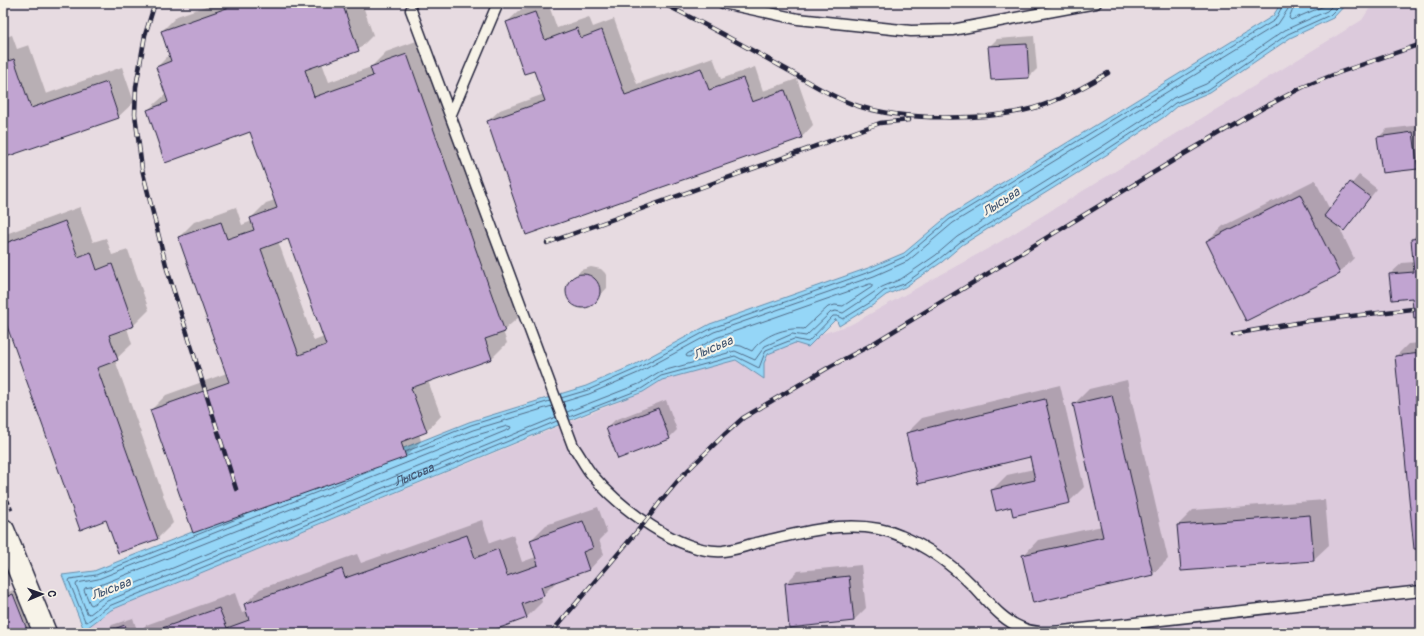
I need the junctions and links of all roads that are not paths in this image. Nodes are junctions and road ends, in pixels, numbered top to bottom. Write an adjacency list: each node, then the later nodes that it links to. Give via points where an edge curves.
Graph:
1 (498, 3): 5 (lane)
2 (724, 3): 3 (lane, via 827,23 888,30 933,31 971,27)
3 (1096, 3)
4 (411, 10): 5 (lane)
5 (451, 114): 7 (lane, via 573,446 593,476 615,497 645,522 667,535 696,549 723,551 822,529 873,529 899,535 944,559 999,615 1023,629 1036,632)
6 (3, 530): 8 (main road)
7 (1421, 591)
8 (45, 633)

